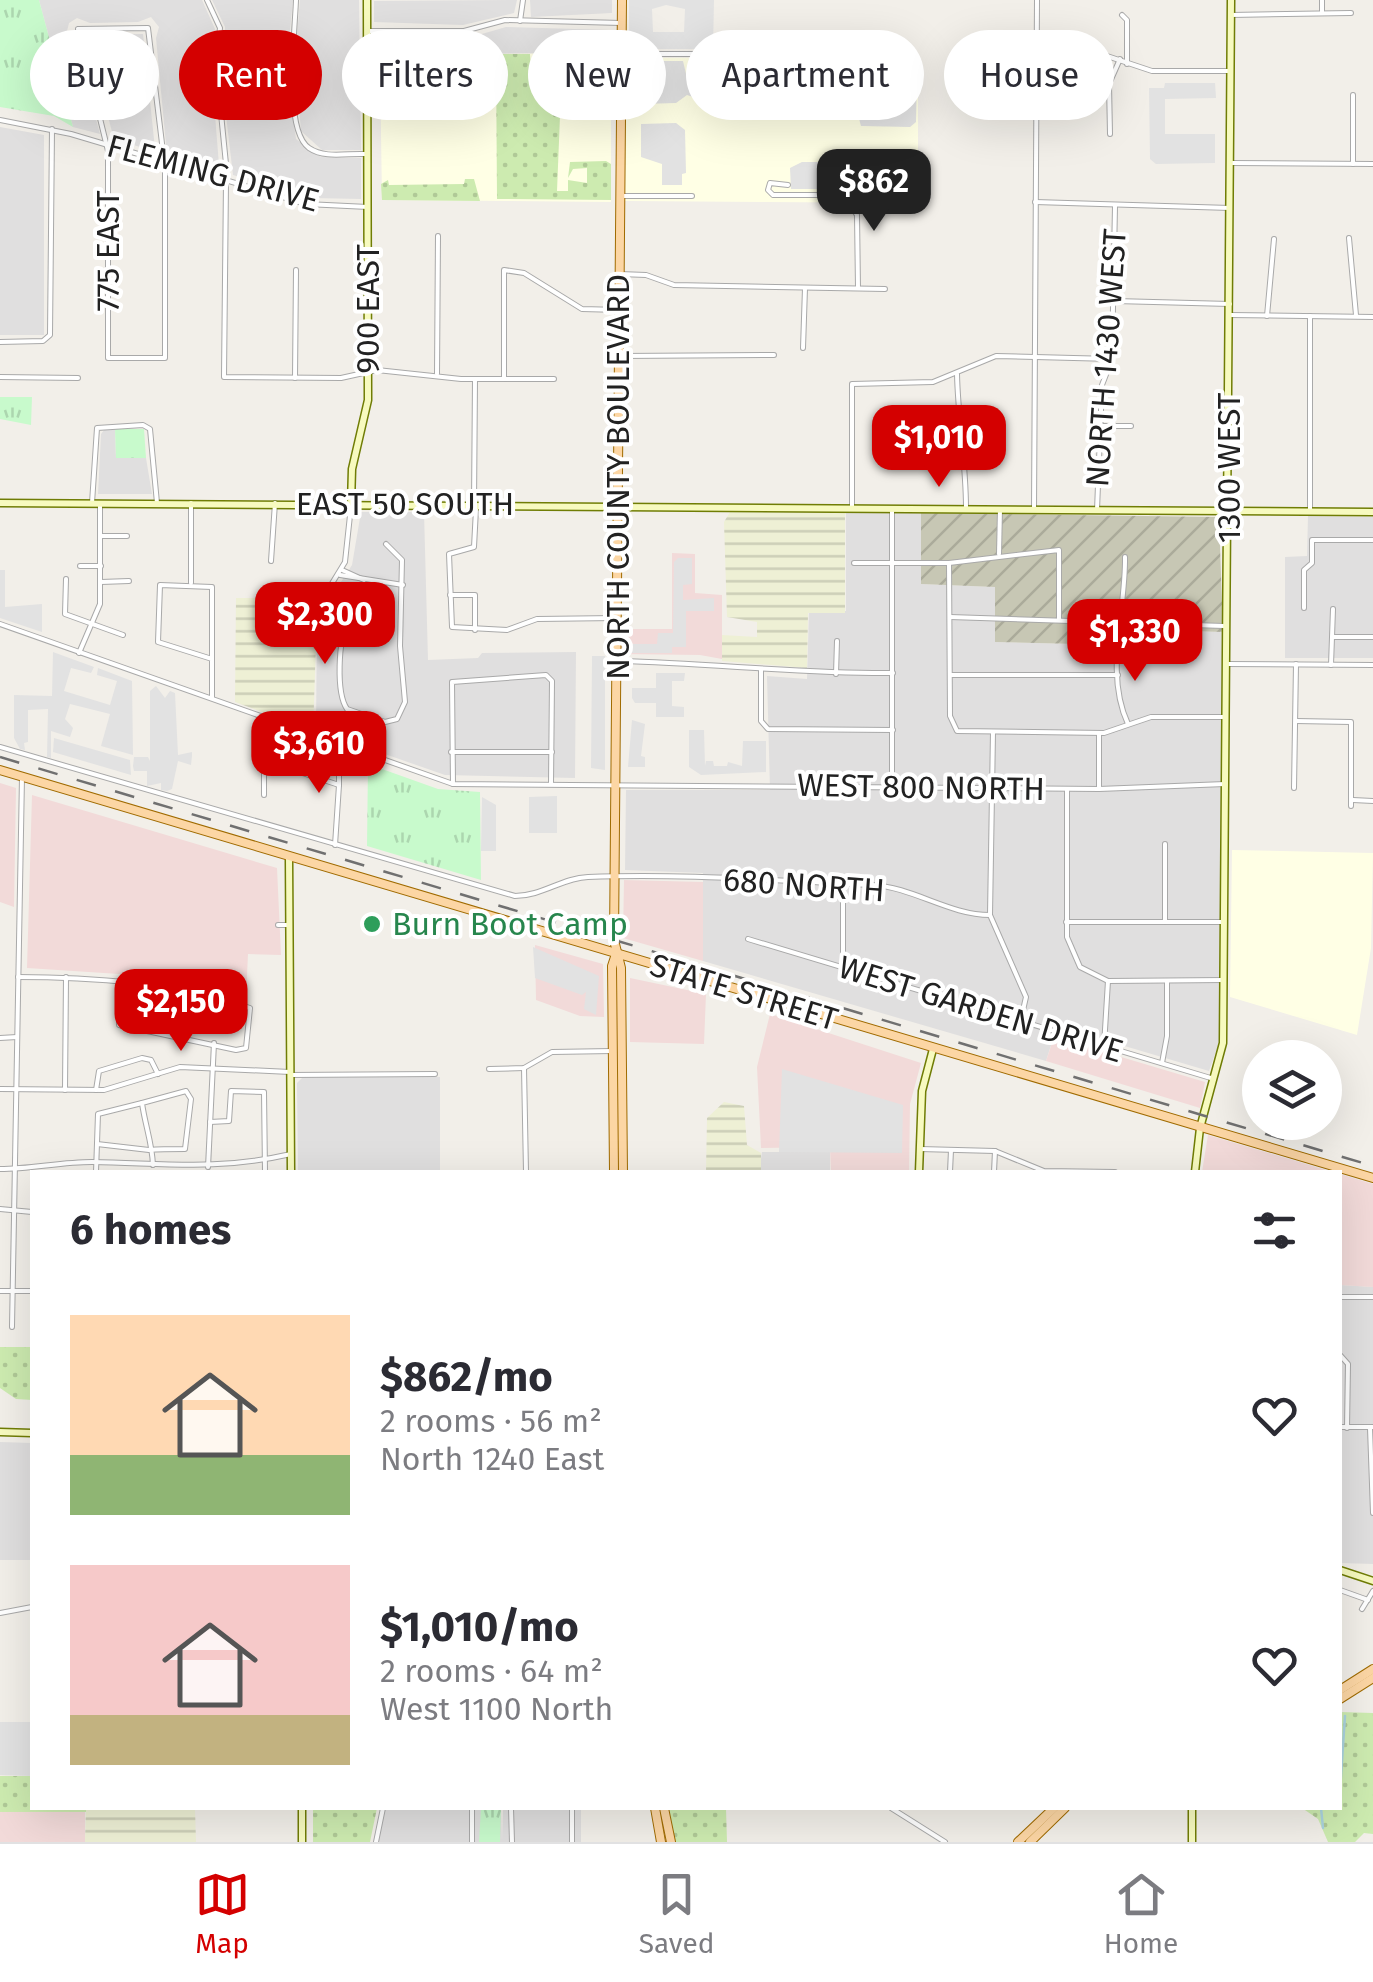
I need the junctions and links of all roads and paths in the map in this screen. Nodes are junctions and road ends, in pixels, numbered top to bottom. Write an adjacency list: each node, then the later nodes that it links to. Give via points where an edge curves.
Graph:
1 (207, 0): 15 (street)
2 (296, 0): 33 (street, via 291,59 298,132 316,152)
3 (367, 0): 16 (street, 900 EAST)
4 (523, 0): 13 (street)
5 (622, 0): 14 (main road, NORTH COUNTY BOULEVARD)
6 (1036, 0): 19 (street)
7 (1231, 0): 12 (street, 1300 WEST)
8 (1322, 0): 9 (street)
9 (1322, 12): 10 (street); 12 (street)
10 (1351, 13)
11 (1122, 14): 22 (street)
12 (1231, 15): 23 (street, 1300 WEST)
13 (520, 22): 14 (street); 17 (street)
14 (622, 24): 18 (main road, NORTH COUNTY BOULEVARD)
15 (220, 30)
16 (368, 30)
17 (470, 30)
18 (622, 30)
19 (1036, 30)
20 (1114, 58): 21 (street)
21 (1120, 60): 22 (street); 31 (street, via 1109,84)
22 (1128, 64): 23 (street, via 1152,71)
23 (1231, 71): 35 (street, 1300 WEST)
24 (1353, 95): 37 (street)
25 (0, 120): 30 (street, FLEMING DRIVE)
26 (222, 120): 36 (street)
27 (369, 120): 33 (street, 900 EAST)
28 (621, 120): 41 (main road, NORTH COUNTY BOULEVARD)
29 (1035, 120): 43 (street)
30 (52, 129): 32 (street, FLEMING DRIVE); 63 (street, via 48,340)
31 (1110, 134)
32 (107, 144): 34 (street, FLEMING DRIVE); 34 (street, 775 EAST, via 78,29 148,28); 34 (street, 775 EAST, via 108,358 165,358)
33 (369, 155): 45 (street, 900 EAST)
34 (163, 162): 39 (street, FLEMING DRIVE)
35 (1231, 163): 37 (street); 46 (street, 1300 WEST)
36 (226, 164)
37 (1353, 164): 38 (street)
38 (1373, 164)
39 (226, 181): 45 (street, FLEMING DRIVE, via 312,206); 74 (street, via 224,378)
40 (788, 185): 53 (street, via 770,182 768,190 844,195 857,215)
41 (620, 196): 42 (street); 51 (main road, NORTH COUNTY BOULEVARD)
42 (692, 196)
43 (1034, 202): 44 (street); 66 (street)
44 (1116, 206): 46 (street); 55 (street, NORTH 1430 WEST)
45 (369, 207): 69 (street, 900 EAST)
46 (1230, 208): 56 (street, 1300 WEST)
47 (438, 236): 70 (street)
48 (1350, 238): 58 (street)
49 (1274, 239): 60 (street)
50 (296, 270): 74 (street)
51 (620, 274): 52 (street, via 674,285); 57 (main road, NORTH COUNTY BOULEVARD)
52 (805, 288): 53 (street); 64 (street)
53 (858, 288): 54 (street)
54 (886, 289)
55 (1115, 301): 56 (street); 68 (street, NORTH 1430 WEST)
56 (1230, 304): 59 (street, 1300 WEST)
57 (620, 310): 67 (main road, NORTH COUNTY BOULEVARD); 76 (street, via 582,309 524,273 504,270)
58 (1356, 315): 61 (street); 62 (street)
59 (1230, 316): 60 (street); 94 (street, 1300 WEST)
60 (1267, 316): 61 (street)
61 (1310, 316): 95 (street)
62 (1373, 317)
63 (0, 342)
64 (803, 348)
65 (774, 355): 67 (street)
66 (1035, 355): 68 (street); 71 (street, via 996,356); 92 (street)
67 (620, 356): 87 (main road, NORTH COUNTY BOULEVARD)
68 (1112, 359): 78 (street, NORTH 1430 WEST, via 1102,385)
69 (368, 372): 70 (street); 74 (street); 85 (street, 900 EAST)
70 (437, 374): 75 (street)
71 (956, 374): 88 (street, via 933,382 852,384); 90 (street)
72 (0, 377): 73 (street)
73 (78, 378)
74 (296, 378)
75 (475, 379): 76 (street); 86 (street)
76 (504, 379): 77 (street)
77 (554, 379)
78 (1102, 426): 79 (street); 93 (street, NORTH 1430 WEST)
79 (1131, 426)
80 (0, 503): 81 (street, EAST 50 SOUTH)
81 (96, 503): 82 (street, EAST 50 SOUTH); 82 (street, via 97,428 142,424 150,429); 97 (street)
82 (157, 503): 83 (street, EAST 50 SOUTH)
83 (191, 503): 84 (street, EAST 50 SOUTH); 114 (street)
84 (275, 504): 85 (street, EAST 50 SOUTH); 103 (street)
85 (351, 504): 86 (street, EAST 50 SOUTH); 109 (street, 900 EAST, via 351,539)
86 (475, 504): 87 (street, EAST 50 SOUTH); 116 (street, via 474,547 450,552)
87 (617, 505): 88 (street, EAST 50 SOUTH); 121 (main road, NORTH COUNTY BOULEVARD)
88 (852, 508): 89 (street, EAST 50 SOUTH)
89 (892, 508): 90 (street, EAST 50 SOUTH); 105 (street)
90 (966, 508): 91 (street, EAST 50 SOUTH)
91 (1000, 509): 92 (street, EAST 50 SOUTH); 101 (street)
92 (1034, 509): 93 (street, EAST 50 SOUTH)
93 (1097, 510): 94 (street, EAST 50 SOUTH)
94 (1229, 510): 95 (street, EAST 50 SOUTH); 126 (street, 1300 WEST)
95 (1310, 511): 96 (street, EAST 50 SOUTH)
96 (1373, 512)
97 (100, 536): 98 (street); 108 (street)
98 (127, 536)
99 (1373, 540): 118 (street, via 1312,540)
100 (386, 544): 115 (street, via 401,556)
101 (1000, 554): 106 (street); 122 (street, via 1059,550)
102 (1125, 556): 123 (street)
103 (271, 561)
104 (854, 563): 105 (street)
105 (893, 563): 106 (street); 140 (street)
106 (950, 564): 120 (street)
107 (80, 566): 108 (street)
108 (101, 566): 111 (street)
109 (341, 573): 113 (street); 117 (street, 900 EAST)
110 (66, 579): 125 (street, via 66,614)
111 (101, 582): 112 (street); 125 (street)
112 (129, 582)
113 (371, 582): 115 (street); 147 (street, via 371,596 344,632 342,698 347,709)
114 (190, 583): 133 (street, via 212,587); 133 (street, via 160,584 157,640)
115 (403, 585): 147 (street, via 405,706 397,718)
116 (450, 594): 127 (street, via 452,627); 127 (street, via 475,596)
117 (318, 608)
118 (1304, 608)
119 (1333, 609): 129 (street)
120 (950, 617): 122 (street); 142 (street)
121 (617, 618): 127 (street, via 538,618 506,630); 134 (main road, NORTH COUNTY BOULEVARD)
122 (1058, 620): 123 (street)
123 (1120, 620): 126 (street); 143 (street)
124 (0, 624): 132 (street, WEST 800 NORTH)
125 (92, 625): 128 (street); 132 (street)
126 (1228, 626): 135 (street, 1300 WEST)
127 (475, 630)
128 (123, 635)
129 (1332, 637): 130 (street); 137 (street)
130 (1373, 637)
131 (837, 641): 141 (street)
132 (80, 652): 144 (street, WEST 800 NORTH)
133 (212, 659): 144 (street)
134 (616, 661): 139 (street); 165 (main road, NORTH COUNTY BOULEVARD)
135 (1227, 664): 136 (street); 145 (street, 1300 WEST)
136 (1296, 664): 137 (street); 148 (street)
137 (1331, 665): 138 (street)
138 (1373, 665)
139 (762, 669): 141 (street); 150 (street, via 761,721 768,729)
140 (894, 673): 141 (street); 150 (street)
141 (836, 674)
142 (950, 674): 143 (street); 151 (street, via 953,726 964,733)
143 (1118, 675): 149 (street, via 1118,701)
144 (212, 698): 146 (street, WEST 800 NORTH)
145 (1225, 717): 149 (street, via 1151,717); 162 (street, 1300 WEST)
146 (269, 720): 156 (street, WEST 800 NORTH); 157 (street)
147 (378, 720): 156 (street)
148 (1296, 721): 168 (street); 172 (street, via 1351,722 1351,803)
149 (1128, 724): 152 (street)
150 (893, 730): 166 (street)
151 (993, 732): 152 (street); 167 (street)
152 (1099, 733): 170 (street)
153 (0, 748): 174 (street, 680 NORTH)
154 (452, 752): 155 (street); 155 (street, via 452,682 506,675 550,676); 161 (street)
155 (552, 752): 164 (street)
156 (366, 755): 161 (street, WEST 800 NORTH)
157 (264, 760): 163 (street); 171 (street)
158 (0, 770): 160 (main road, STATE STREET)
159 (339, 773): 163 (street)
160 (22, 777): 175 (main road, STATE STREET); 187 (street)
161 (453, 784): 164 (street, WEST 800 NORTH)
162 (1225, 784): 170 (street, WEST 800 NORTH); 181 (street, 1300 WEST)
163 (339, 785): 174 (street)
164 (552, 785): 165 (street, WEST 800 NORTH)
165 (616, 786): 166 (street, WEST 800 NORTH); 176 (main road, NORTH COUNTY BOULEVARD)
166 (892, 787): 167 (street, WEST 800 NORTH)
167 (991, 788): 169 (street, WEST 800 NORTH); 178 (street)
168 (1294, 788)
169 (1067, 789): 170 (street, WEST 800 NORTH); 179 (street)
170 (1099, 789)
171 (264, 795)
172 (1373, 800)
173 (1165, 844): 180 (street)
174 (335, 845): 176 (street, 680 NORTH, via 515,896 574,879)
175 (289, 858): 183 (street); 185 (main road, STATE STREET)
176 (616, 876): 177 (street, 680 NORTH); 185 (main road, NORTH COUNTY BOULEVARD)
177 (843, 885): 178 (street, 680 NORTH, via 878,886 970,915); 186 (street)
178 (990, 915): 193 (street, via 1026,997)
179 (1066, 922): 180 (street); 191 (street, via 1076,962)
180 (1165, 922): 181 (street)
181 (1224, 922): 189 (street, 1300 WEST)
182 (278, 925): 183 (street)
183 (289, 925): 204 (street)
184 (748, 939): 186 (street, WEST GARDEN DRIVE)
185 (616, 954): 198 (main road, STATE STREET); 199 (main road, NORTH COUNTY BOULEVARD); 232 (main road, NORTH COUNTY BOULEVARD)
186 (843, 969): 193 (street, WEST GARDEN DRIVE)
187 (18, 976): 188 (street); 195 (street)
188 (66, 978): 190 (street); 210 (street)
189 (1224, 980): 192 (street); 207 (street, 1300 WEST, via 1223,1051)
190 (119, 981): 196 (street, via 118,1025); 196 (street, via 250,1008 246,1048)
191 (1108, 981): 192 (street); 197 (street)
192 (1166, 981): 200 (street)
193 (1021, 1021): 197 (street, WEST GARDEN DRIVE)
194 (0, 1038): 195 (street)
195 (17, 1038): 209 (street)
196 (214, 1043): 201 (street)
197 (1104, 1046): 200 (street, WEST GARDEN DRIVE)
198 (933, 1049): 214 (main road, STATE STREET); 216 (street, via 922,1091)
199 (612, 1052): 202 (street, via 552,1052); 231 (main road, NORTH COUNTY BOULEVARD)
200 (1162, 1063): 207 (street, WEST GARDEN DRIVE)
201 (212, 1068): 204 (street); 205 (street); 213 (street)
202 (524, 1068): 203 (street); 230 (street)
203 (489, 1069)
204 (290, 1073): 206 (street); 220 (street)
205 (158, 1074): 211 (street); 211 (street, via 142,1058 101,1070)
206 (436, 1074)
207 (1214, 1079): 214 (street, 1300 WEST)
208 (0, 1089): 209 (street)
209 (16, 1089): 210 (street); 226 (street)
210 (65, 1090): 211 (street)
211 (96, 1090)
212 (142, 1103): 215 (street, via 100,1112); 217 (street); 217 (street, via 190,1093 189,1144)
213 (210, 1122): 221 (street, via 229,1121 231,1091 264,1092); 224 (street)
214 (1200, 1128): 237 (street, 1300 WEST); 238 (main road, STATE STREET)
215 (97, 1144): 217 (street); 222 (street)
216 (920, 1149): 218 (street); 233 (street)
217 (152, 1150): 223 (street)
218 (951, 1150): 219 (street); 234 (street)
219 (995, 1151): 235 (street); 236 (street)
220 (291, 1154): 221 (street); 229 (street)
221 (264, 1156): 224 (street); 228 (street)
222 (96, 1162): 223 (street); 226 (street); 227 (street)
223 (152, 1167): 224 (street)
224 (208, 1167)
225 (0, 1169): 226 (street)
226 (15, 1169): 240 (street)
227 (96, 1170)
228 (264, 1170)
229 (291, 1170)
230 (526, 1170)
231 (614, 1170)
232 (623, 1170)
233 (919, 1170)
234 (950, 1170)
235 (994, 1170)
236 (1042, 1170)
237 (1195, 1170)
238 (1373, 1178)
239 (0, 1209): 240 (street)
240 (13, 1209): 241 (street); 243 (street)
241 (30, 1212)
242 (0, 1291): 243 (street)
243 (12, 1291): 244 (street); 247 (street)
244 (30, 1291)
245 (1342, 1296): 246 (street)
246 (1373, 1297)
247 (12, 1327)
248 (1343, 1357): 249 (street)
249 (1343, 1428): 250 (street)
250 (1372, 1428): 253 (street)
251 (0, 1432): 252 (street)
252 (30, 1433)
253 (1373, 1513)
254 (1342, 1571): 255 (street)
255 (1373, 1581)
256 (1373, 1590): 258 (street)
257 (1342, 1591): 258 (street)
258 (1368, 1600): 260 (street)
259 (30, 1608): 261 (street)
260 (1362, 1609)
261 (0, 1613)
262 (1373, 1669): 264 (main road)
263 (1373, 1678): 265 (main road)
264 (1342, 1689)
265 (1342, 1698)
266 (302, 1810): 278 (street)
267 (384, 1810): 279 (street)
268 (472, 1810): 280 (street)
269 (511, 1810): 281 (street)
270 (572, 1810): 282 (street)
271 (655, 1810): 283 (main road)
272 (664, 1810): 284 (main road)
273 (894, 1810): 277 (street)
274 (1052, 1810): 285 (main road)
275 (1063, 1810): 286 (main road)
276 (1192, 1810): 287 (street)
277 (942, 1841)
278 (302, 1842)
279 (376, 1842)
280 (472, 1842)
281 (512, 1842)
282 (572, 1842)
283 (661, 1842)
284 (671, 1842)
285 (1018, 1842)
286 (1030, 1842)
287 (1192, 1842)

